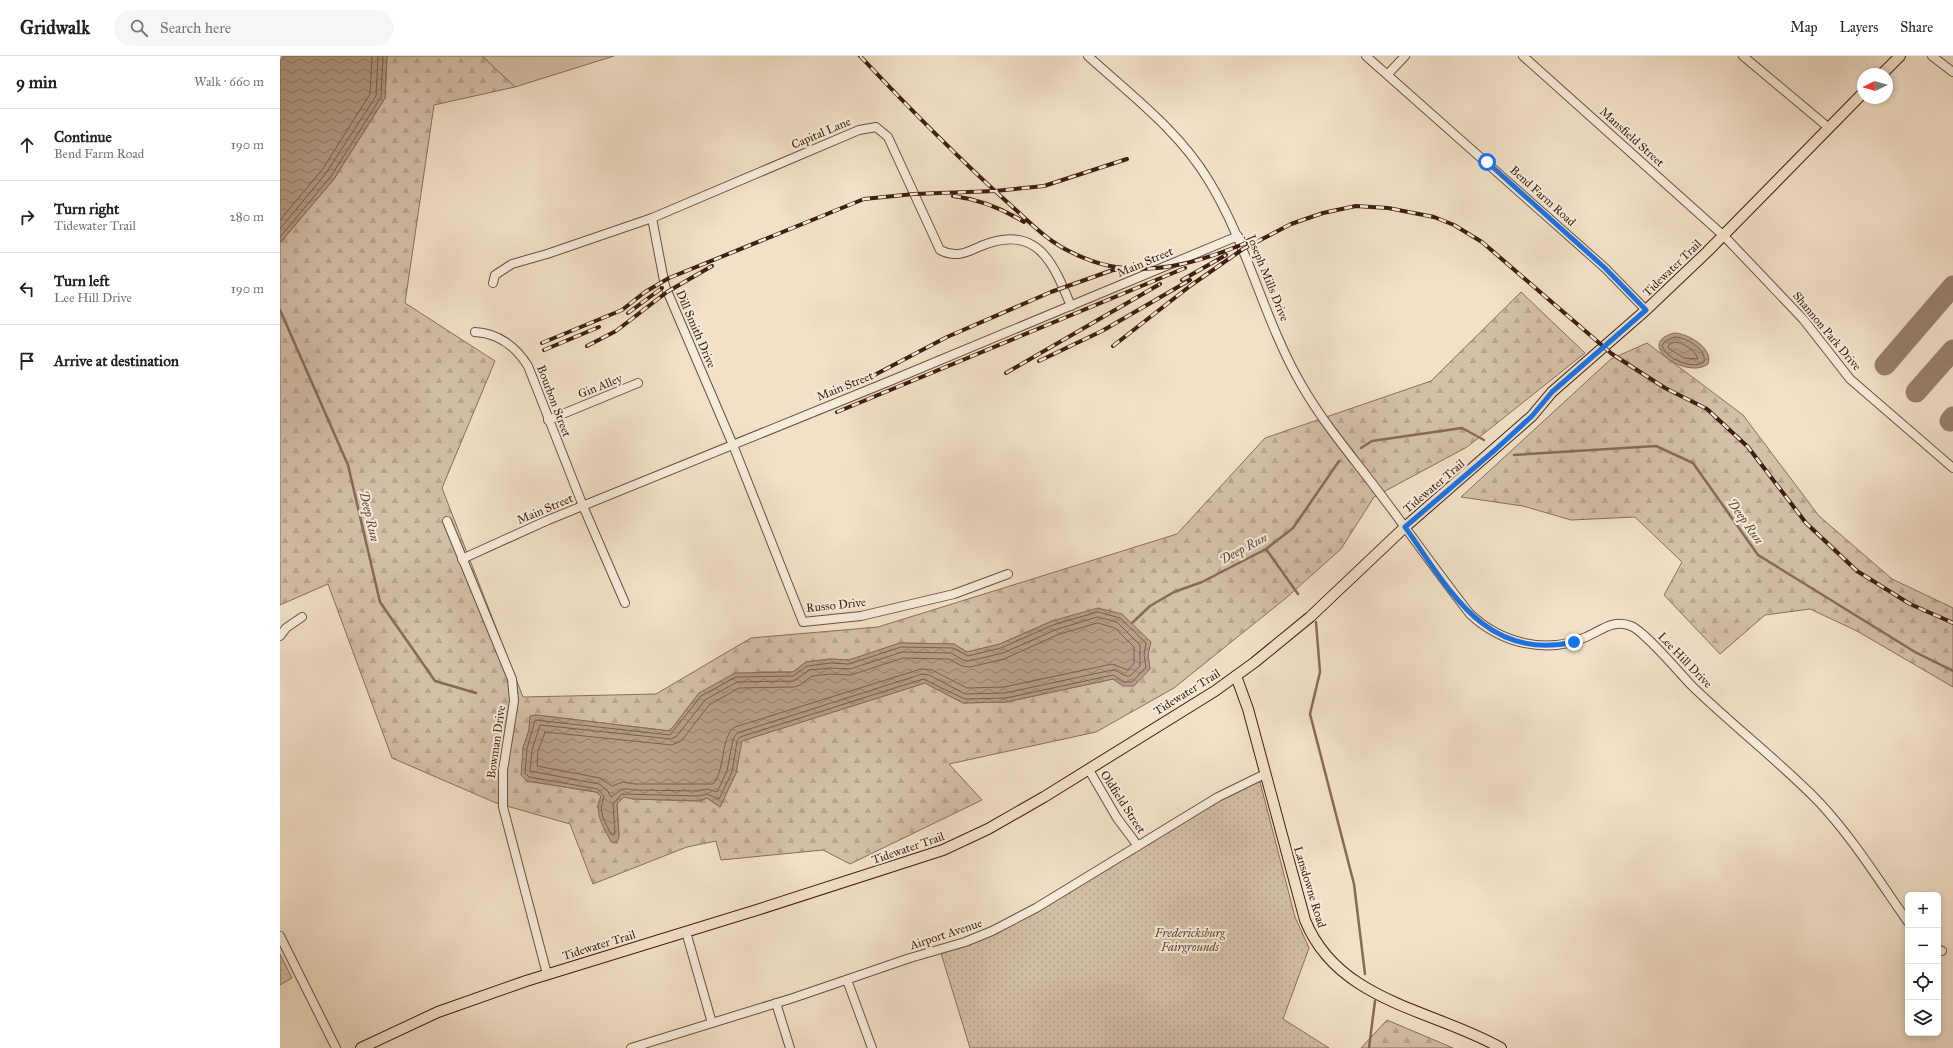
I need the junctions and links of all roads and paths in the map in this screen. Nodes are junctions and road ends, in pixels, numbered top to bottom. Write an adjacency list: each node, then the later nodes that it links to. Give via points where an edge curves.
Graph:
1 (1088, 56): 14 (street, Joseph Mills Drive, via 1181,143 1209,181)
2 (1366, 56): 10 (street, Bend Farm Road)
3 (1405, 56): 10 (street)
4 (1523, 56): 15 (street, Mansfield Street)
5 (1743, 56): 12 (street)
6 (1900, 56): 8 (main road)
7 (1932, 56): 9 (street)
8 (1888, 68)
9 (1953, 72)
10 (1388, 74): 18 (street, Bend Farm Road, via 1605,268)
11 (1857, 99): 12 (main road, Tidewater Trail)
12 (1829, 128): 15 (main road, Tidewater Trail)
13 (652, 218): 16 (street, Capital Lane, via 512,264 495,275); 17 (street, Capital Lane, via 859,130 876,127 888,137 940,250 954,255 963,254 994,241 1010,239 1026,243 1041,251 1050,261 1061,278); 22 (street, Dill Smith Drive, via 663,281)
14 (1238, 236): 17 (street, Main Street); 26 (street, Joseph Mills Drive, via 1301,384)
15 (1724, 236): 18 (main road, Tidewater Trail); 23 (street, Shannon Park Drive, via 1803,319 1850,379)
16 (493, 283)
17 (1071, 306): 22 (street, Main Street)
18 (1646, 310): 26 (main road, Tidewater Trail, via 1552,392 1532,416 1495,450)
19 (475, 332): 21 (street, Bourbon Street, via 498,338 522,357 528,366)
20 (638, 383): 21 (street, Gin Alley)
21 (548, 420): 24 (street, Bourbon Street)
22 (733, 445): 24 (street, Main Street); 28 (street, Russo Drive, via 803,622 861,616 954,594)
23 (1953, 468)
24 (583, 506): 27 (street, Main Street); 29 (street, Bourbon Street)
25 (447, 521): 27 (street, Bowman Drive)
26 (1405, 527): 32 (main road, Tidewater Trail, via 1310,617); 36 (street, Lee Hill Drive, via 1470,614 1479,623 1502,637 1528,644 1548,645 1574,642 1607,625 1630,625 1641,632 1692,686 1818,802 1845,833)
27 (462, 559): 39 (street, Bowman Drive, via 512,679 514,701 503,770 503,808)
28 (1008, 574)
29 (625, 603)
30 (302, 617): 31 (street, via 286,628)
31 (280, 636)
32 (1236, 676): 33 (main road, Tidewater Trail); 34 (main road, Lansdowne Road, via 1248,709)
33 (1089, 770): 35 (street, Oldfield Street, via 1117,818); 37 (main road, Tidewater Trail, via 988,829 943,850)
34 (1265, 774): 35 (street, Airport Avenue, via 1236,787); 48 (main road, Lansdowne Road, via 1305,920 1311,935 1326,957 1365,988)
35 (1138, 846): 40 (street, Airport Avenue, via 992,932)
36 (1905, 918)
37 (686, 932): 39 (main road, Tidewater Trail); 42 (street)
38 (280, 936): 43 (street)
39 (547, 974): 44 (main road, Tidewater Trail, via 438,1012)
40 (847, 980): 41 (street, Airport Avenue); 47 (street)
41 (776, 1003): 42 (street, Airport Avenue); 46 (street)
42 (712, 1023): 45 (street, Airport Avenue)
43 (336, 1048)
44 (361, 1048)
45 (630, 1048)
46 (790, 1048)
47 (872, 1048)
48 (1501, 1048)

